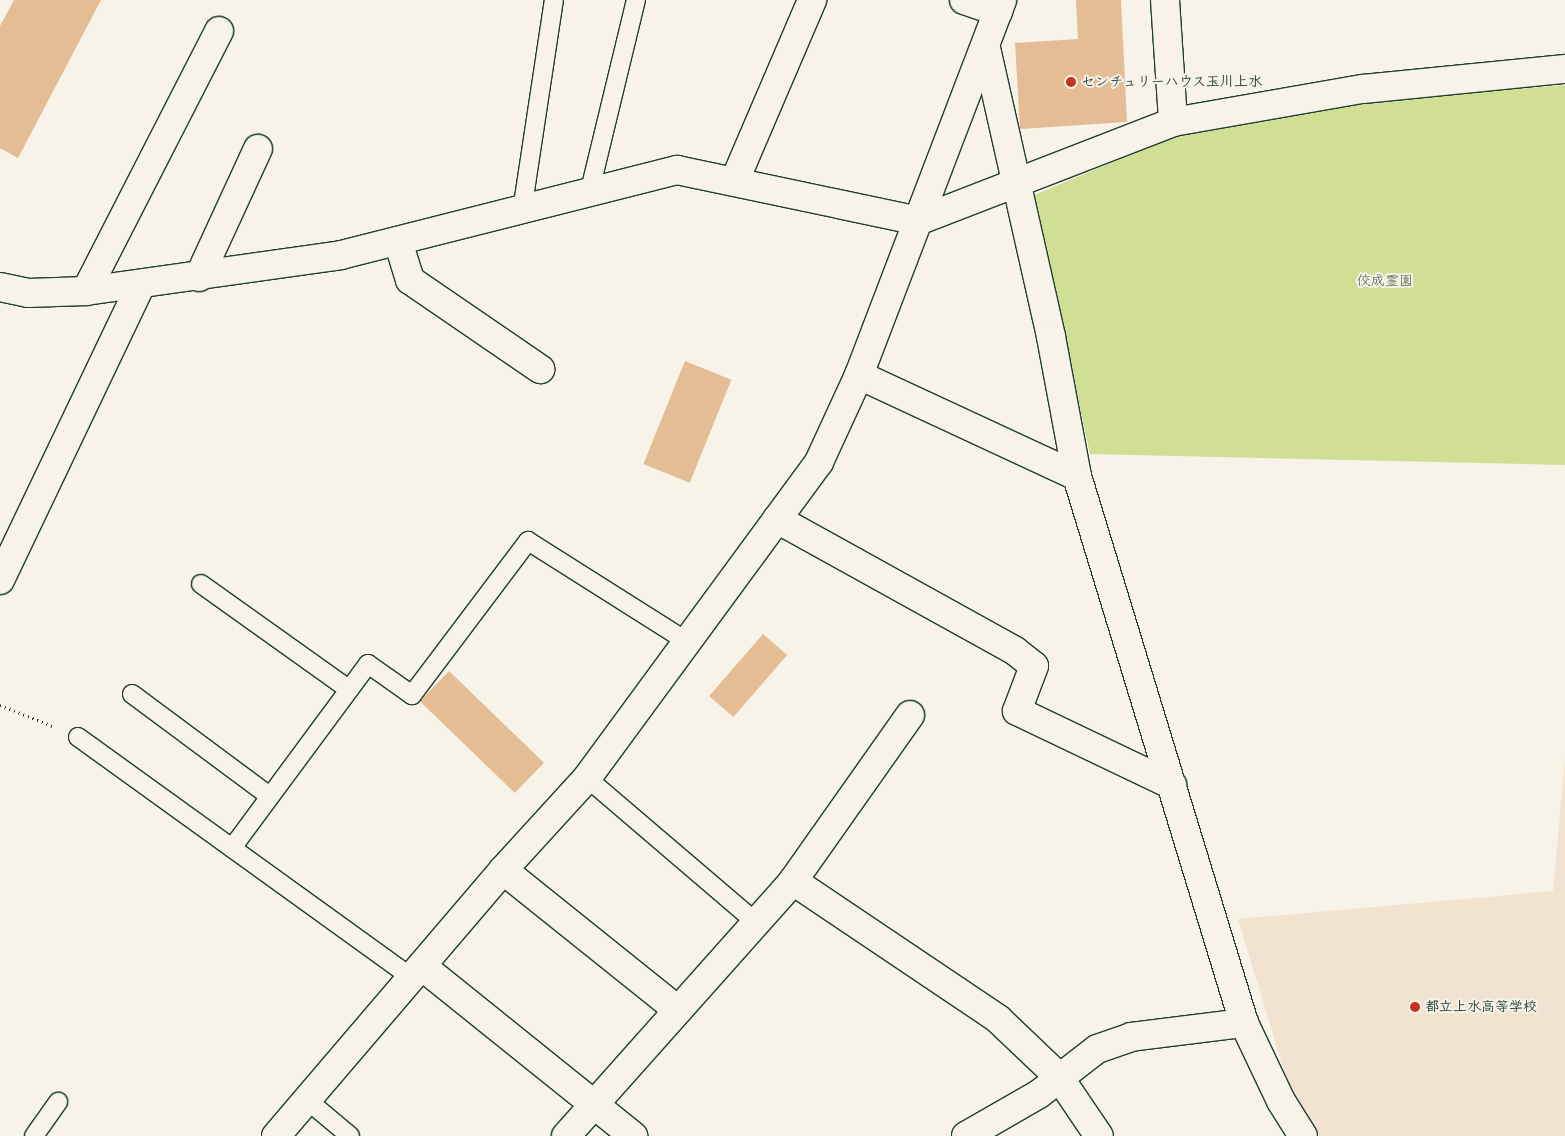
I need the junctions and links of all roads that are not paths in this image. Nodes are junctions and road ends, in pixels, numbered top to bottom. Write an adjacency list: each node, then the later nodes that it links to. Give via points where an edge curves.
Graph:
1 (554, 0): 15 (lane)
2 (636, 0): 14 (lane)
3 (812, 0): 12 (street)
4 (964, 0): 6 (street)
5 (1164, 0): 10 (street)
6 (1000, 6): 8 (street)
7 (219, 31): 21 (street)
8 (986, 48): 13 (street); 16 (street)
9 (1565, 69): 10 (street, via 1364,89)
10 (1173, 122): 13 (street)
11 (258, 148): 18 (street)
12 (735, 180): 14 (street, via 677,170); 16 (street)
13 (1016, 184): 16 (street); 24 (street, via 1052,337)
14 (589, 194): 15 (street)
15 (522, 211): 17 (street)
16 (918, 221): 23 (street)
17 (398, 241): 18 (street, via 341,256); 22 (street, via 410,280)
18 (199, 276): 19 (street)
19 (141, 285): 21 (street); 26 (street)
20 (0, 287): 21 (street, via 28,293)
21 (86, 291)
22 (540, 369)
23 (859, 375): 24 (street); 25 (street, via 819,462)
24 (1077, 476): 34 (street)
25 (777, 520): 28 (street); 34 (street, via 1015,651 1034,666 1018,710)
26 (0, 580)
27 (201, 584): 29 (lane)
28 (688, 642): 29 (lane, via 528,540 412,695 368,664); 33 (street)
29 (347, 688): 35 (lane)
30 (132, 694): 35 (lane)
31 (910, 715): 38 (street)
32 (78, 737): 36 (lane)
33 (587, 778): 37 (street); 39 (lane)
34 (1172, 785): 42 (street)
35 (268, 795): 36 (lane)
36 (232, 848): 40 (lane)
37 (503, 870): 40 (street); 41 (street)
38 (792, 881): 39 (street); 43 (street, via 998,1019)
39 (757, 923): 41 (street)
40 (418, 973): 44 (street); 46 (street)
41 (678, 1010): 46 (street)
42 (1244, 1022): 43 (street, via 1131,1037 1097,1048); 54 (street, via 1281,1100)
43 (1059, 1077): 52 (street, via 1039,1094); 53 (street)
44 (307, 1100): 48 (street); 49 (lane)
45 (58, 1102): 47 (lane)
46 (594, 1103): 50 (street); 51 (street)
47 (34, 1136)
48 (276, 1136)
49 (350, 1136)
50 (566, 1136)
51 (633, 1136)
52 (966, 1136)
53 (1099, 1136)
54 (1303, 1136)

